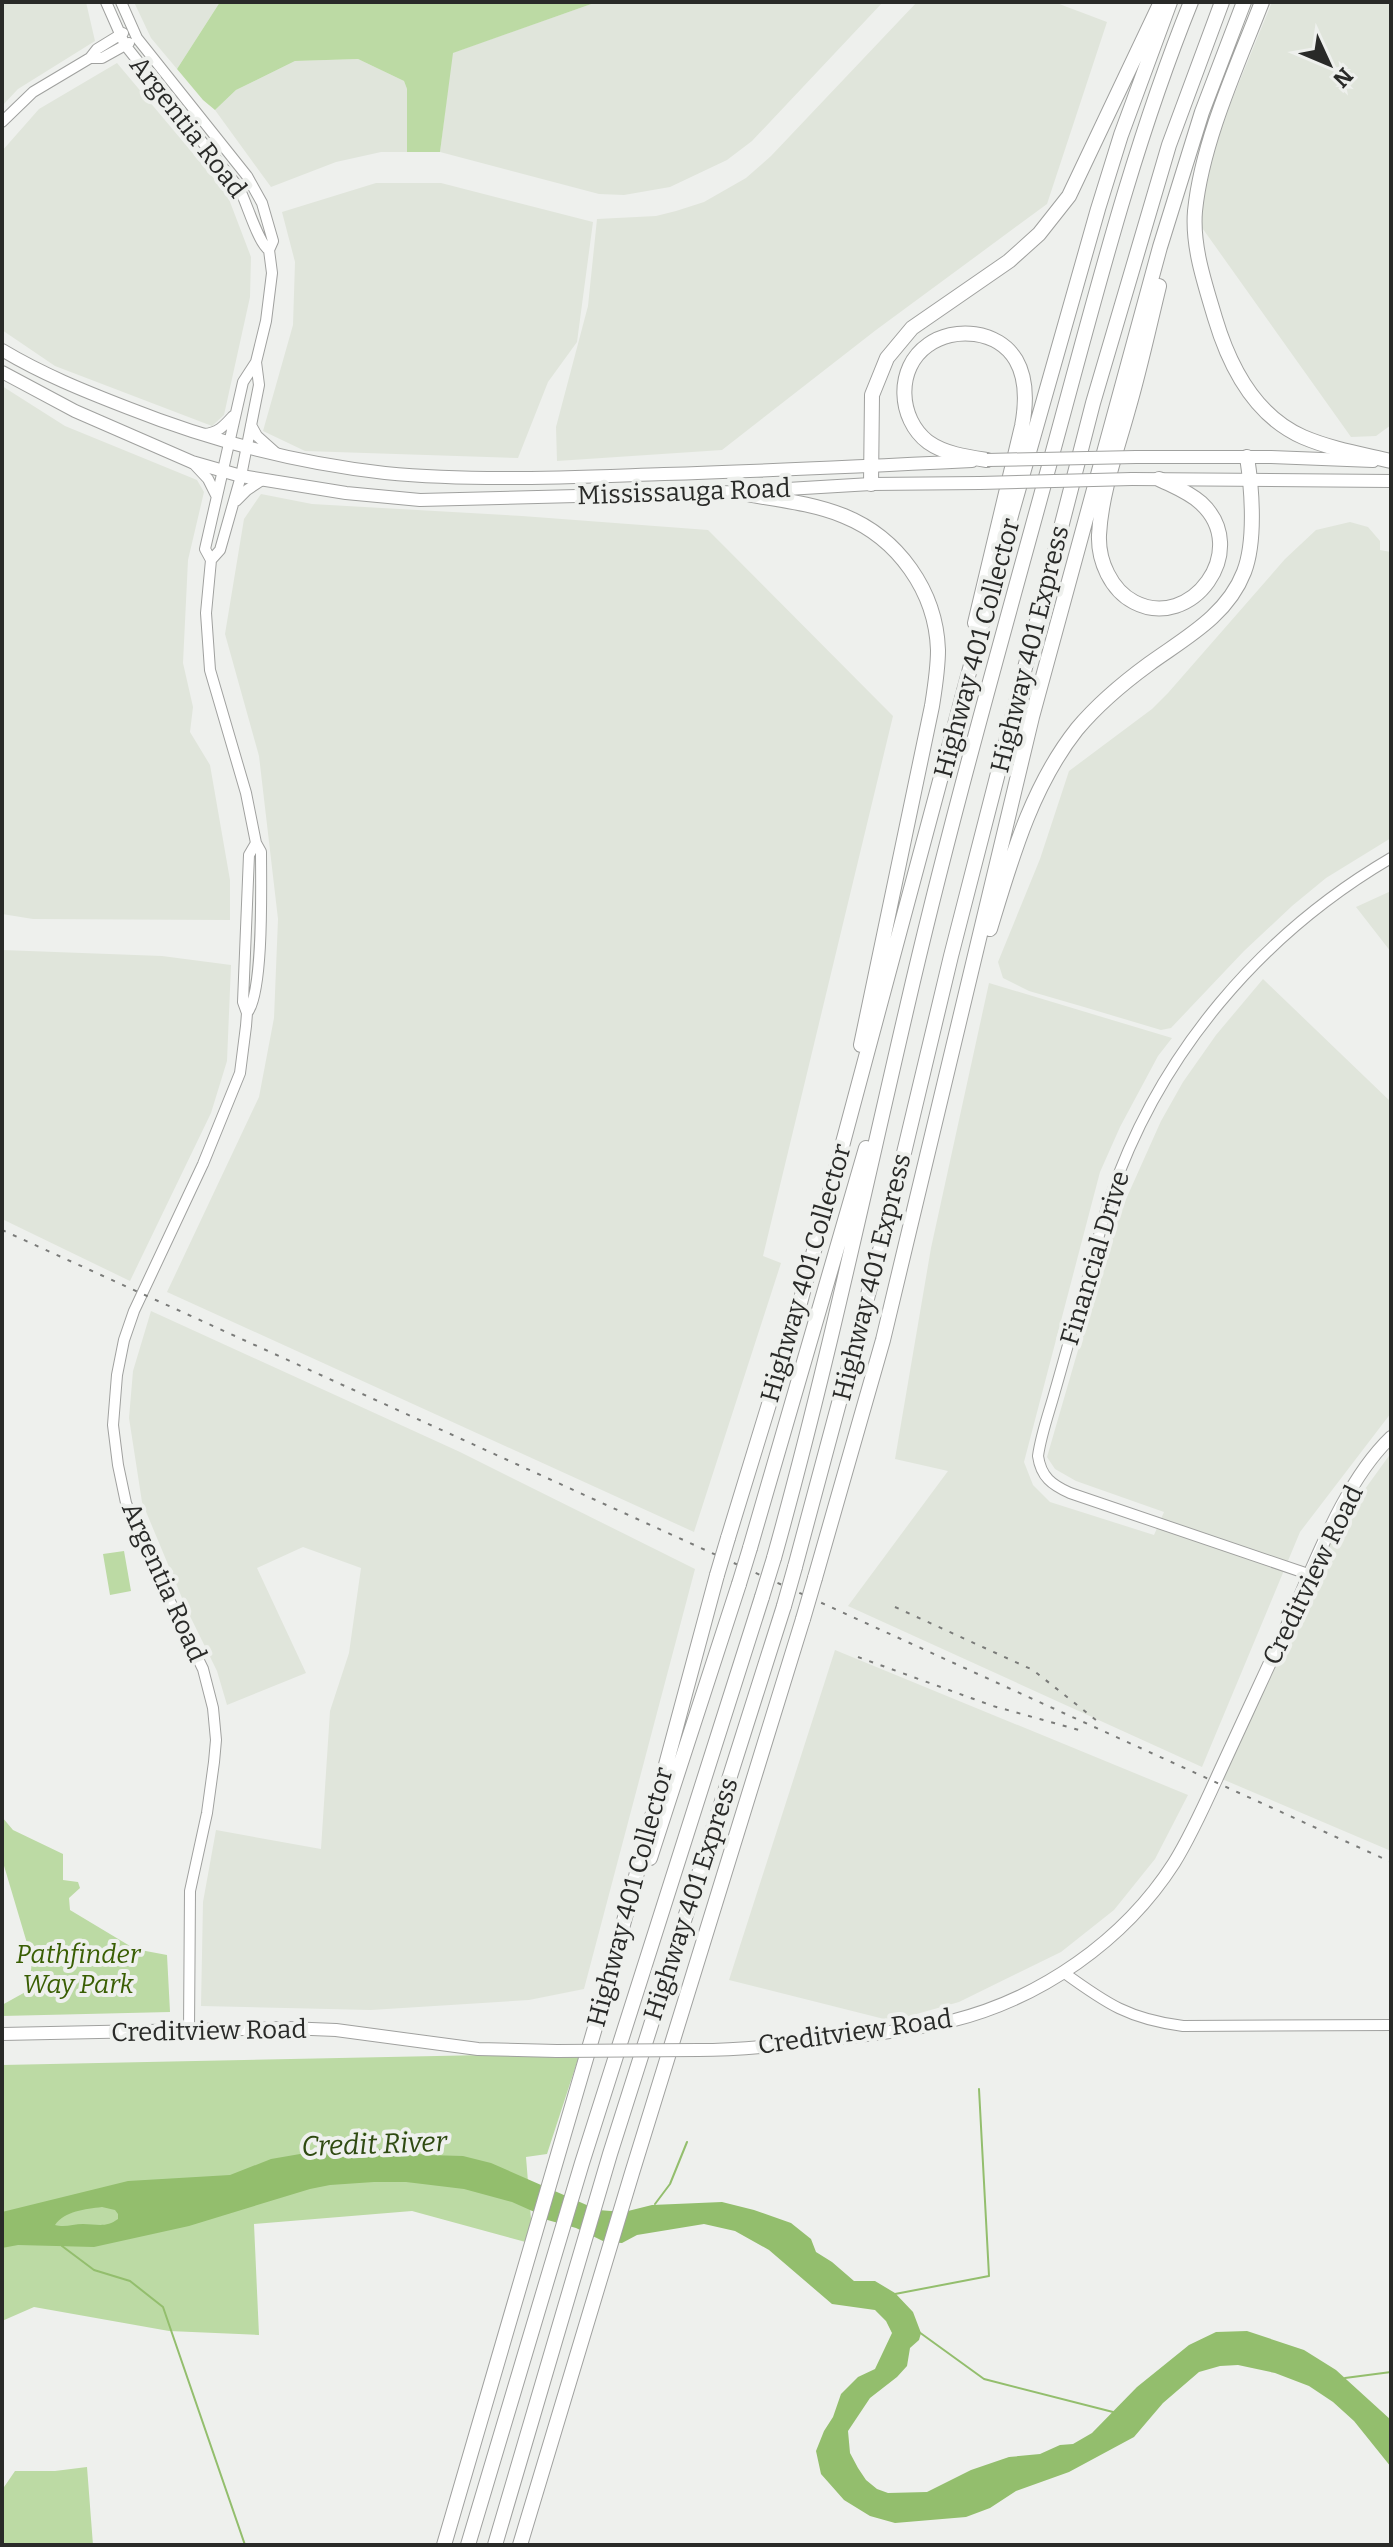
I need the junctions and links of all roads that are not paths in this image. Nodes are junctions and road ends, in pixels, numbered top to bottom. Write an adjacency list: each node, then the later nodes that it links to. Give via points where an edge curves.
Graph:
1 (106, 2): 11 (street, Argentia Road)
2 (121, 2): 9 (street, Argentia Road)
3 (1161, 2): 28 (highway, via 1069,196 1009,261 912,328 887,358 872,395)
4 (1170, 2): 40 (highway, Highway 401 Collector, via 1098,209)
5 (1191, 2): 42 (highway, Highway 401 Express, via 1127,181 963,777)
6 (1222, 2): 54 (highway, Highway 401 Express, bridge, via 1156,185 1093,403 887,1224 784,1606 606,2170)
7 (1244, 2): 13 (highway)
8 (1262, 2): 27 (highway, via 1201,176 1195,212 1201,272 1237,375 1275,419 1335,448)
9 (131, 28): 10 (street, Argentia Road); 11 (street)
10 (137, 38): 11 (street); 14 (street, Argentia Road, via 247,176 262,203 273,241)
11 (122, 40): 12 (street, via 97,49 33,92); 14 (street, Argentia Road, via 234,181)
12 (2, 122)
13 (1190, 151): 31 (highway, via 1099,537 1115,588 1136,603 1168,607 1207,586 1221,543 1203,504); 43 (highway, via 1032,717)
14 (269, 250): 16 (street, Argentia Road, via 270,296)
15 (2, 350): 20 (main road, Mississauga Road, via 82,391)
16 (256, 362): 18 (street, Argentia Road, via 243,382); 19 (street, Argentia Road, via 259,385)
17 (2, 372): 26 (main road, Mississauga Road)
18 (235, 415): 20 (street, via 223,428); 21 (street, Argentia Road)
19 (251, 425): 22 (street, Argentia Road); 23 (street)
20 (199, 435): 21 (main road, Mississauga Road)
21 (228, 443): 22 (main road, Mississauga Road); 29 (street, Argentia Road)
22 (247, 447): 23 (main road, Mississauga Road); 30 (street, Argentia Road)
23 (278, 456): 28 (main road, Mississauga Road, via 387,473 489,477)
24 (1247, 457): 25 (main road, Mississauga Road, bridge); 27 (main road, Mississauga Road); 32 (highway)
25 (987, 460): 28 (main road, Mississauga Road); 40 (highway, via 929,443 906,410 904,386 911,364 927,345 952,334 978,334 999,343 1016,359 1025,412 981,590)
26 (192, 462): 29 (main road, Mississauga Road); 37 (street)
27 (1391, 462)
28 (870, 466): 35 (highway)
29 (221, 471): 30 (main road, Mississauga Road); 37 (street, Argentia Road)
30 (241, 476): 33 (main road, Mississauga Road); 38 (street, Argentia Road)
31 (1159, 479): 32 (main road, Mississauga Road); 35 (main road, Mississauga Road, bridge)
32 (1250, 479): 34 (main road, Mississauga Road); 43 (highway, via 1250,544 1245,571 1229,600 1097,707 1048,773 1006,875)
33 (262, 480): 36 (main road, Mississauga Road, via 420,500); 38 (street)
34 (1391, 481)
35 (871, 484): 36 (main road, Mississauga Road)
36 (735, 492): 44 (highway, via 825,510 874,532 902,557 922,588 938,650 932,706 865,1025)
37 (216, 495): 39 (street, Argentia Road, via 205,549)
38 (235, 503): 39 (street, Argentia Road, via 220,550)
39 (211, 560): 50 (street, Argentia Road, via 206,613 210,670 261,852 253,1006 247,1013 233,1092 124,1340 113,1425 126,1503 203,1669 213,1708 214,1762 190,1891)
40 (951, 746): 44 (highway, Highway 401 Collector)
41 (1391, 858): 46 (street, Financial Drive, via 1325,901 1265,952 1222,999 1160,1088 1110,1197 1038,1456 1047,1480 1070,1493)
42 (907, 1006): 48 (highway, bridge, via 750,1548); 53 (highway, Highway 401 Express, bridge, via 774,1558 582,2163)
43 (950, 1064): 55 (highway, bridge, via 883,1340 815,1578)
44 (800, 1303): 48 (highway, Highway 401 Collector, bridge, via 717,1575)
45 (1391, 1437): 46 (main road, Creditview Road, via 1353,1486)
46 (1311, 1575): 47 (main road, Creditview Road, via 1174,1863 1131,1916)
47 (1063, 1972): 49 (street, via 1132,2016 1155,2022); 50 (main road, Creditview Road, bridge, via 1013,1999 951,2021 773,2046 478,2049 336,2030)
48 (599, 2014): 52 (highway, Highway 401 Collector)
49 (1391, 2025)
50 (189, 2030): 51 (main road, Creditview Road)
51 (2, 2034)
52 (444, 2545)
53 (468, 2545)
54 (495, 2545)
55 (520, 2545)

